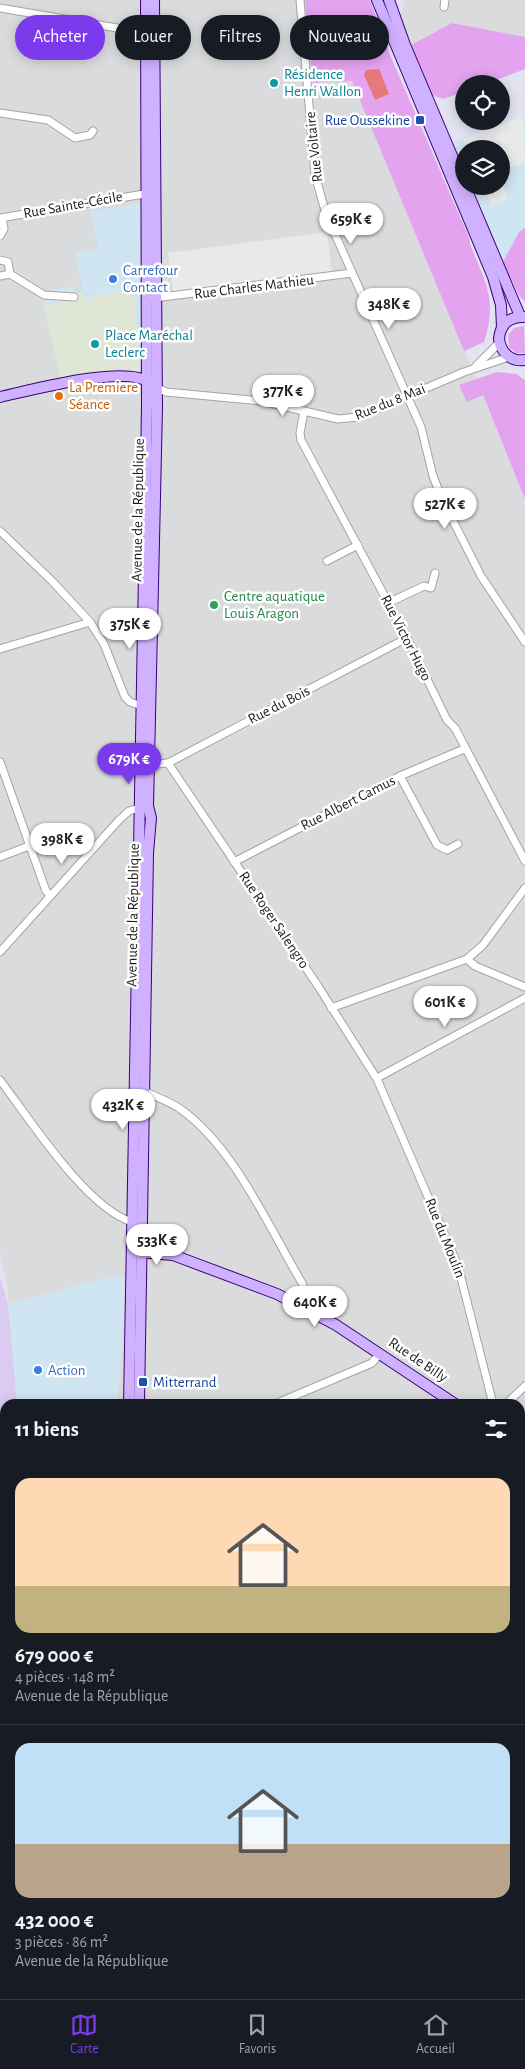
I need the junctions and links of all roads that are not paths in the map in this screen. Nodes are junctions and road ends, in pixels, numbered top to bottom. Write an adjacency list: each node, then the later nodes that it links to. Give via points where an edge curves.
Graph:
1 (146, 0): 7 (main road, Avenue de la République)
2 (154, 0): 13 (main road, Avenue de la République)
3 (300, 0): 18 (street, Rue Voltaire, via 315,175 326,214)
4 (377, 0): 24 (main road, via 493,277 501,305)
5 (389, 0): 12 (main road)
6 (0, 8): 8 (street)
7 (146, 15)
8 (115, 28)
9 (147, 60): 13 (main road, Avenue de la République)
10 (0, 113): 11 (street, via 48,120 75,138 90,135)
11 (93, 131)
12 (455, 164)
13 (151, 193): 15 (street, Rue Sainte-Cécile); 22 (main road, Avenue de la République)
14 (469, 195): 23 (main road)
15 (1, 218): 16 (street, via 4,229)
16 (0, 236)
17 (0, 260): 19 (street, via 8,262)
18 (352, 273): 22 (street, Rue Charles Mathieu); 32 (street, Rue Voltaire)
19 (10, 274): 20 (street); 21 (street, via 44,296)
20 (0, 276)
21 (74, 297)
22 (151, 298): 29 (main road, Avenue de la République); 30 (main road, Avenue de la République)
23 (523, 316): 24 (main road, via 509,320)
24 (502, 328): 25 (main road)
25 (500, 343): 26 (main road); 28 (street, Rue du 8 Mai)
26 (509, 357): 27 (main road); 28 (street, Rue du 8 Mai)
27 (523, 362)
28 (474, 368): 32 (street, Rue du 8 Mai)
29 (147, 380): 30 (main road); 31 (main road, via 140,377 94,377); 43 (main road, Avenue de la République)
30 (155, 387): 33 (street, Rue du 8 Mai, via 166,392 261,401); 43 (main road, Avenue de la République)
31 (0, 397)
32 (407, 397): 33 (street, Rue du 8 Mai, via 347,419); 41 (street, Rue Voltaire, via 421,427 442,499 481,576)
33 (304, 411): 35 (street, Rue Victor Hugo, via 301,440)
34 (0, 531): 39 (street)
35 (358, 545): 36 (street); 38 (street, Rue Victor Hugo)
36 (327, 561)
37 (435, 573): 38 (street, via 431,588 424,586)
38 (388, 603): 40 (street, Rue Victor Hugo)
39 (90, 622): 42 (street); 43 (street, via 104,644 125,697)
40 (407, 638): 44 (street, Rue Victor Hugo); 46 (street, Rue du Bois)
41 (525, 642)
42 (0, 649)
43 (146, 708): 47 (main road, Avenue de la République)
44 (464, 749): 48 (street, Rue Albert Camus); 53 (street, Rue Victor Hugo)
45 (0, 762): 51 (street)
46 (168, 763): 47 (street, Rue du Bois); 54 (street, Rue Roger Salengro)
47 (145, 765): 49 (main road, Avenue de la République)
48 (400, 776): 50 (street, via 437,845 448,850); 54 (street, Rue Albert Camus)
49 (144, 806): 56 (street, via 129,811 119,820); 64 (main road, Avenue de la République, via 150,818); 65 (main road, Avenue de la République)
50 (458, 844)
51 (29, 846): 52 (street); 56 (street)
52 (0, 857)
53 (525, 861)
54 (234, 862): 61 (street, Rue Roger Salengro)
55 (525, 888): 58 (street, via 483,945)
56 (50, 895): 57 (street)
57 (0, 952)
58 (467, 959): 59 (street, via 475,966); 61 (street)
59 (525, 987)
60 (525, 998): 62 (street)
61 (331, 1008): 62 (street, Rue Roger Salengro)
62 (377, 1079): 77 (street, Rue du Moulin, via 458,1266)
63 (0, 1080): 65 (street, via 68,1169 95,1198 121,1219)
64 (144, 1091): 66 (main road, Avenue de la République); 70 (street, via 177,1107 216,1143 244,1182 302,1283)
65 (132, 1222): 66 (main road, Rue de Billy); 67 (main road, Avenue de la République)
66 (142, 1231): 68 (main road, Avenue de la République); 69 (main road, Rue de Billy)
67 (132, 1238): 68 (main road, via 137,1251); 73 (main road, Avenue de la République)
68 (143, 1254): 69 (main road, Rue de Billy); 74 (main road, Avenue de la République)
69 (173, 1255): 70 (main road, Rue de Billy)
70 (306, 1308): 71 (main road, Rue de Billy)
71 (380, 1353): 75 (street, via 372,1363); 76 (main road, Rue de Billy)
72 (525, 1386): 78 (street)
73 (129, 1399)
74 (139, 1399)
75 (287, 1399)
76 (448, 1399)
77 (493, 1399)
78 (511, 1399)

